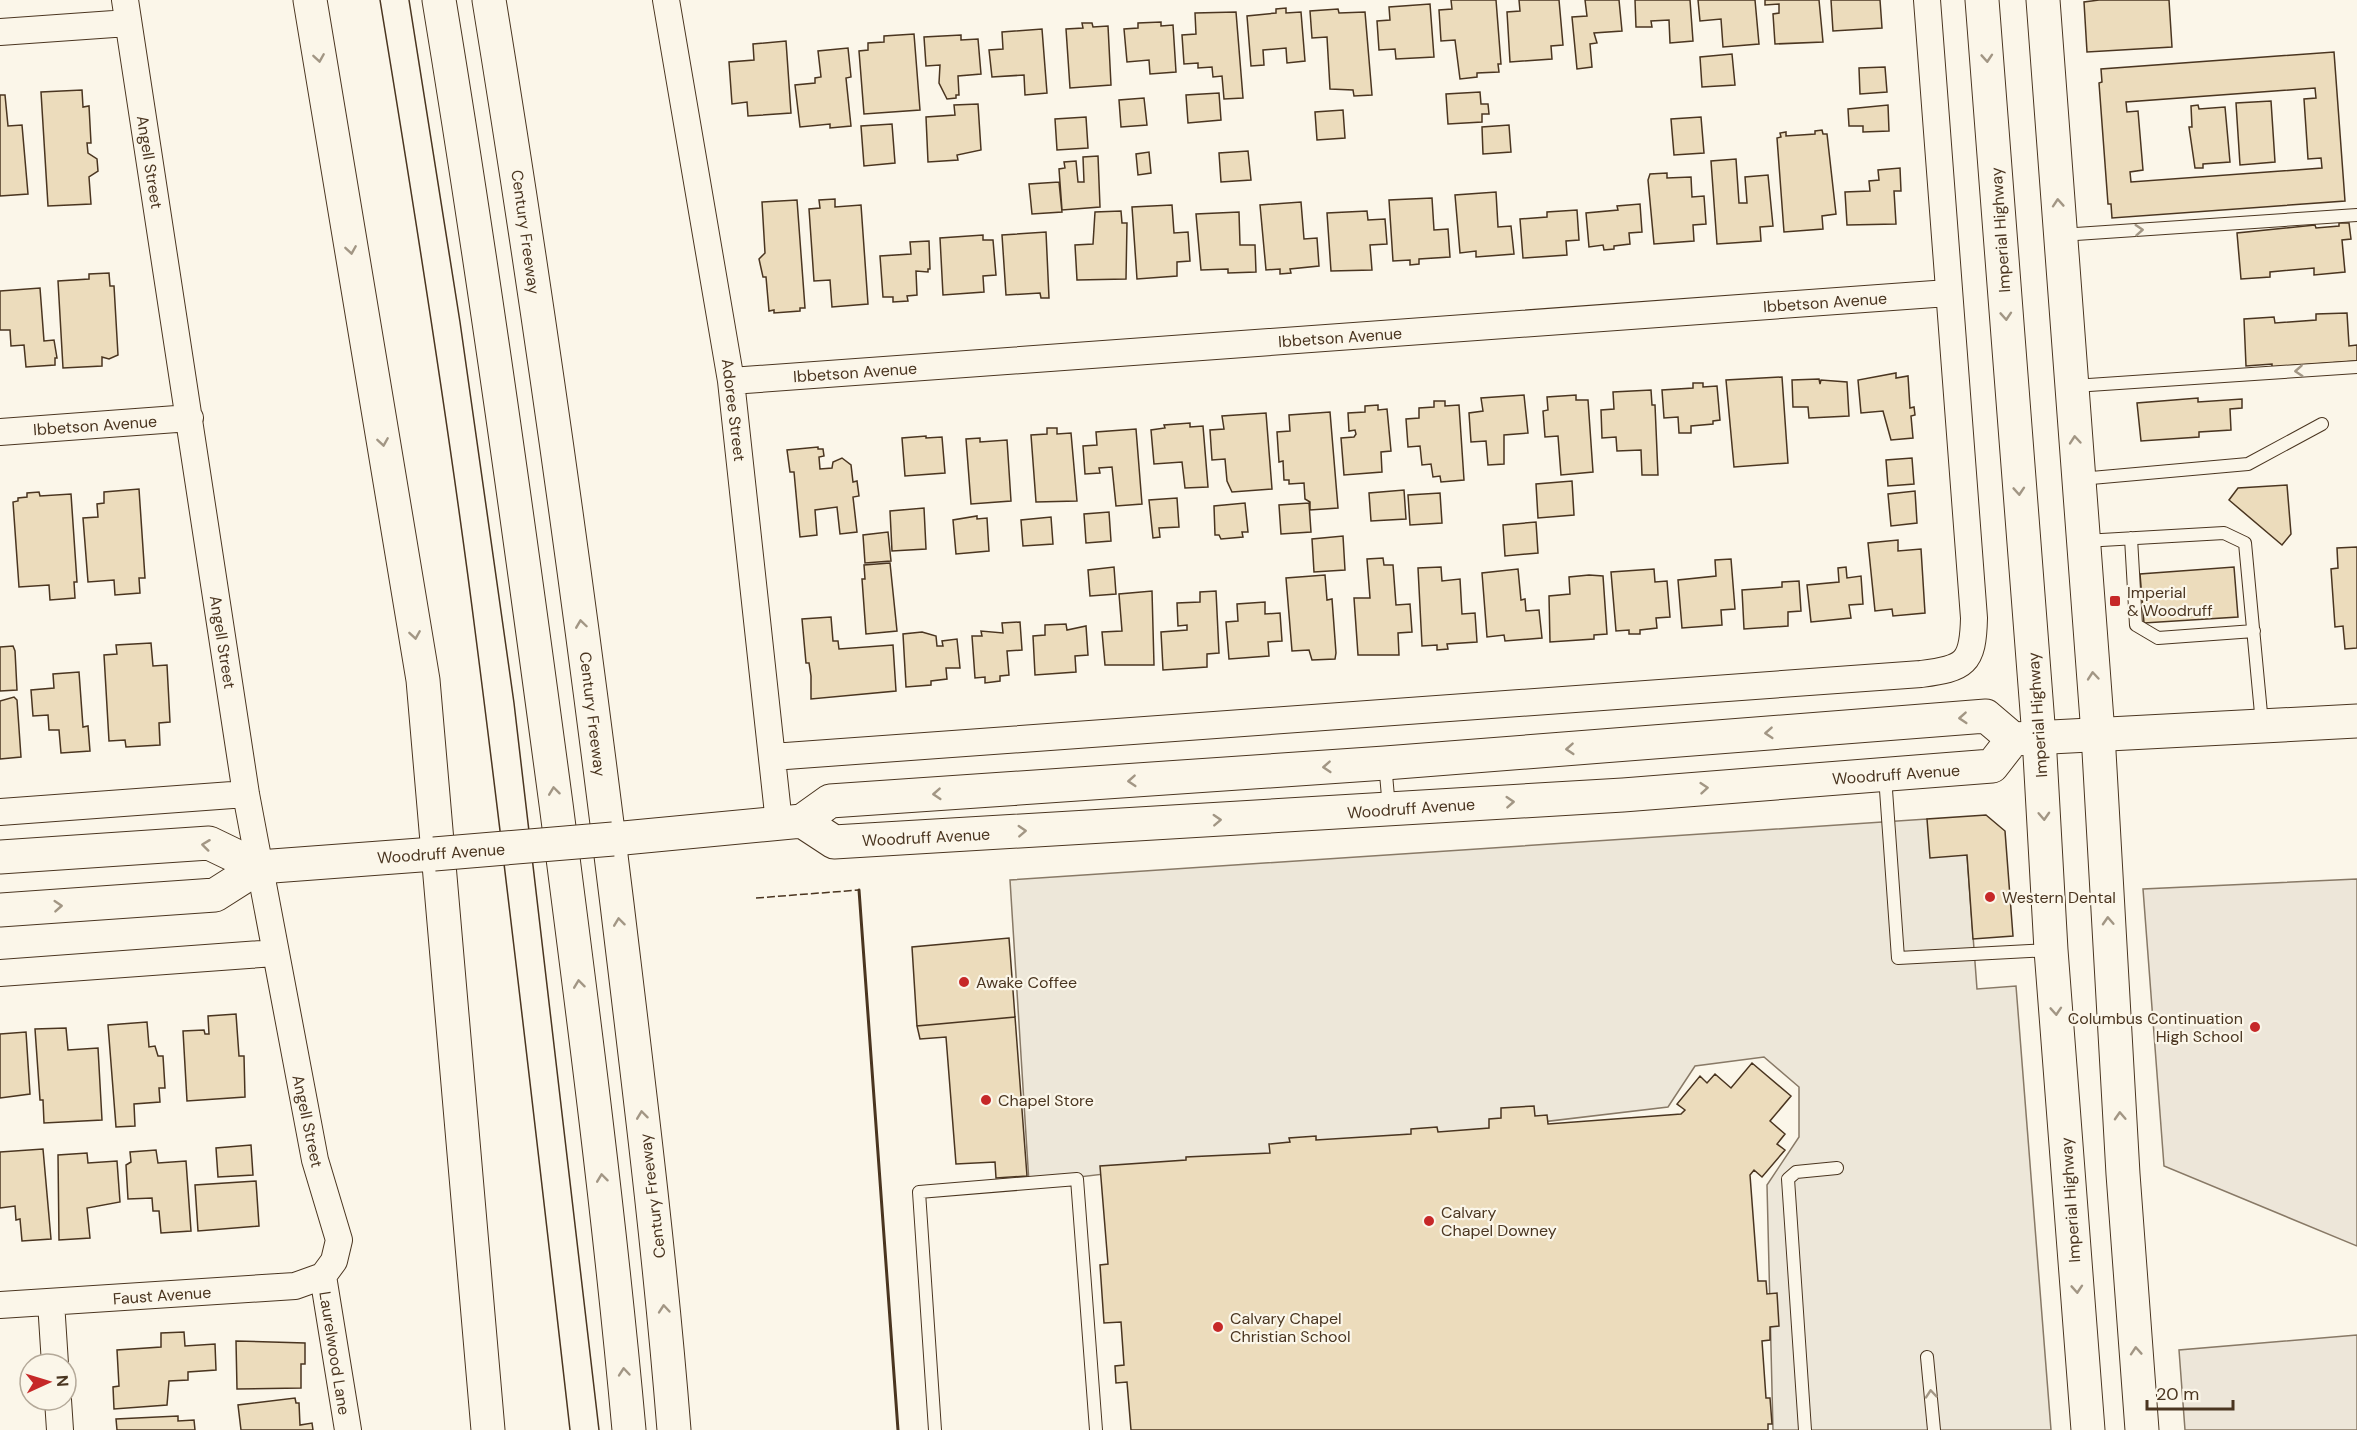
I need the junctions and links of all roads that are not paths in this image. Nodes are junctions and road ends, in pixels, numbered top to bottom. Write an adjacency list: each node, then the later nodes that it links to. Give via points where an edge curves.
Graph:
1 (310, 0): 49 (main road, one-way to 49, via 423,680)
2 (439, 0): 50 (main road, one-way to 2, via 597,1136 536,650 500,386)
3 (489, 0): 51 (main road, Century Freeway, one-way to 3, via 660,1264 590,683)
4 (666, 0): 14 (street, Adoree Street)
5 (1927, 0): 12 (street)
6 (1982, 0): 26 (main road, Imperial Highway, one-way to 26)
7 (2043, 0): 11 (main road, one-way to 7)
8 (127, 11): 9 (street); 16 (street, Angell Street)
9 (0, 32)
10 (2357, 215): 11 (lane, one-way to 10)
11 (2060, 235): 15 (main road)
12 (1948, 293): 14 (street, Ibbetson Avenue); 27 (street, via 1974,618 1973,643 1966,660 1947,670)
13 (2357, 367): 15 (lane, one-way to 15)
14 (731, 381): 27 (street, Adoree Street)
15 (2071, 387): 19 (main road, one-way to 15)
16 (189, 418): 18 (street, Ibbetson Avenue); 30 (street, Angell Street)
17 (2322, 424): 19 (lane, via 2248,464)
18 (0, 432)
19 (2079, 479): 21 (main road)
20 (2131, 538): 21 (lane); 22 (lane, via 2224,533 2245,543); 22 (lane, via 2136,625 2158,638)
21 (2083, 541): 25 (main road, one-way to 21)
22 (2254, 631): 24 (lane)
23 (2357, 721): 24 (main road)
24 (2262, 725): 25 (main road)
25 (2098, 734): 26 (main road); 57 (main road, one-way to 25, via 2122,1162)
26 (2026, 738): 28 (main road, one-way to 28, via 1986,716); 29 (main road, Woodruff Avenue, via 1992,766); 37 (main road, Imperial Highway, one-way to 37)
27 (772, 757): 33 (street, Adoree Street)
28 (1385, 763): 31 (lane); 33 (main road, one-way to 33, via 830,801)
29 (1885, 775): 31 (main road, Woodruff Avenue, one-way to 29); 37 (lane, via 1898,958)
30 (246, 794): 32 (street); 35 (street, Angell Street)
31 (1389, 810): 33 (main road, Woodruff Avenue, one-way to 31, via 834,842)
32 (0, 812)
33 (790, 823): 35 (main road, Woodruff Avenue, bridge)
34 (0, 856): 35 (main road, Woodruff Avenue, one-way to 34, via 209,843)
35 (259, 867): 36 (main road, Woodruff Avenue, one-way to 35, via 215,895); 38 (street, Angell Street)
36 (0, 910)
37 (2051, 950): 56 (main road, Imperial Highway, one-way to 56)
38 (275, 953): 39 (street); 41 (street, Angell Street, via 315,1160 337,1227 338,1252)
39 (0, 973)
40 (1837, 1168): 54 (lane, via 1797,1172 1788,1179)
41 (323, 1276): 42 (street, Faust Avenue, via 295,1286); 48 (street, Laurelwood Lane)
42 (51, 1302): 43 (street, Faust Avenue); 44 (street)
43 (0, 1305)
44 (54, 1352)
45 (1928, 1357): 55 (lane, one-way to 45)
46 (59, 1412): 47 (street)
47 (60, 1430)
48 (348, 1430)
49 (488, 1430)
50 (629, 1430)
51 (674, 1430)
52 (934, 1430): 53 (lane, via 919,1192 1077,1179)
53 (1096, 1430)
54 (1805, 1430)
55 (1934, 1430)
56 (2088, 1430)
57 (2142, 1430)

